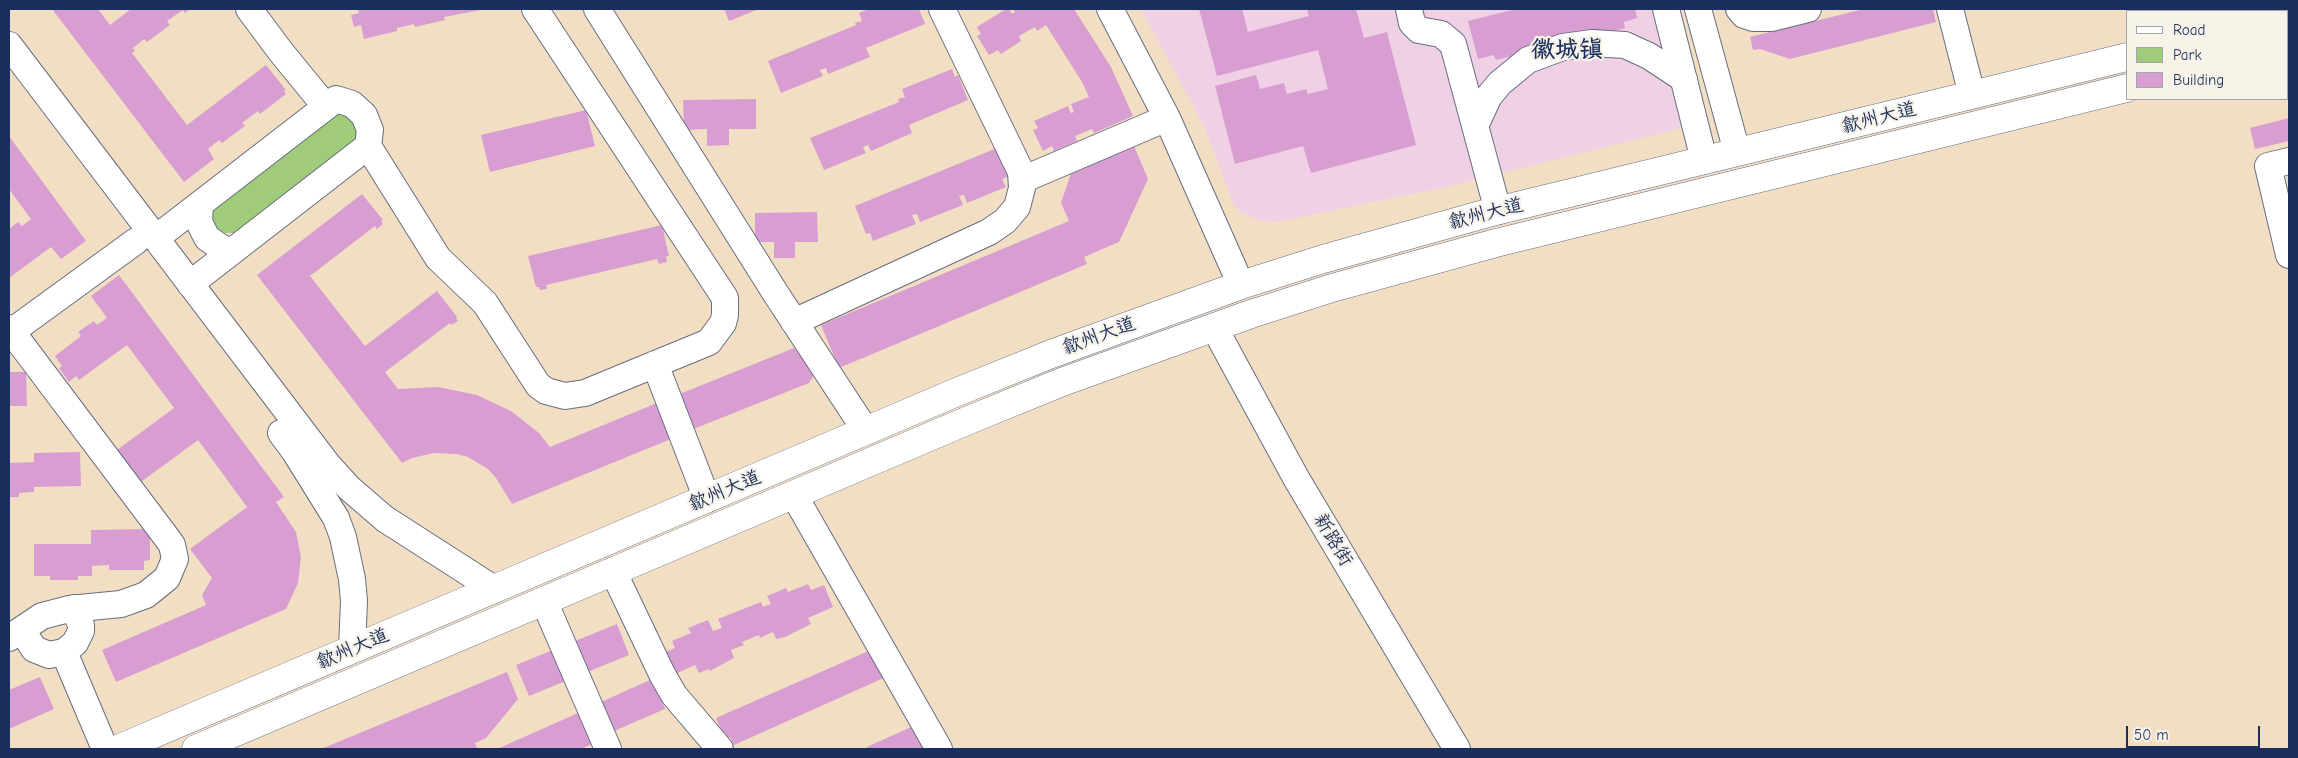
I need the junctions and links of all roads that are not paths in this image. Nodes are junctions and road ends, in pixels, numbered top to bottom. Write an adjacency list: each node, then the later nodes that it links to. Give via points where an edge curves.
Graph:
1 (249, 9): 18 (street)
2 (535, 9): 36 (street, via 724,298 725,315 709,342)
3 (597, 9): 33 (street)
4 (942, 9): 25 (street)
5 (1110, 9): 19 (street)
6 (1408, 9): 20 (street, via 1412,23 1419,30 1441,34 1453,44)
7 (1666, 9): 15 (street)
8 (1698, 9): 22 (street)
9 (1739, 9): 10 (street, via 1753,18 1772,18)
10 (1808, 9)
11 (1950, 9): 17 (street)
12 (9, 45): 28 (street)
13 (2126, 57): 17 (highway, 歙州大道)
14 (9, 73): 28 (street)
15 (1684, 79): 20 (street, via 1625,45 1592,43 1563,47 1528,60 1500,83 1489,96); 23 (street)
16 (2126, 88): 34 (highway, 歙州大道, via 1496,243 1332,288)
17 (1972, 95): 22 (highway, 歙州大道)
18 (326, 107): 21 (street, via 336,100 359,109 370,130); 26 (street)
19 (1167, 118): 25 (street); 32 (street)
20 (1475, 126): 27 (street)
21 (368, 146): 29 (street); 36 (street, via 438,258 485,303 538,385 554,394 575,396)
22 (1736, 152): 23 (highway, 歙州大道)
23 (1704, 160): 27 (highway, 歙州大道)
24 (2289, 161): 30 (street, via 2268,166)
25 (1022, 180): 33 (street, via 1017,206 998,227)
26 (200, 204): 28 (street); 29 (street, via 199,222 207,238 223,249)
27 (1498, 211): 32 (highway, 歙州大道, via 1378,243)
28 (146, 240): 31 (street); 35 (street); 45 (street, via 296,452 336,518 352,579)
29 (233, 250): 31 (street)
30 (2289, 255)
31 (190, 284): 41 (street, via 309,441 349,488 385,519)
32 (1242, 285): 37 (highway, 歙州大道, via 1050,354)
33 (794, 322): 37 (street)
34 (1214, 327): 38 (highway, 歙州大道, via 1062,382); 53 (street, 新路街, via 1296,478)
35 (10, 330): 43 (street, via 167,538 174,552 170,573 146,595 120,604)
36 (655, 364): 39 (street)
37 (866, 431): 39 (highway, 歙州大道)
38 (794, 495): 40 (highway, 歙州大道); 52 (street)
39 (706, 499): 41 (highway, 歙州大道)
40 (614, 571): 42 (highway, 歙州大道); 51 (street, via 670,688)
41 (494, 589): 45 (highway, 歙州大道)
42 (544, 601): 49 (highway, 歙州大道); 50 (street)
43 (74, 608): 44 (street, via 42,616); 46 (street, via 81,631 75,643)
44 (15, 634): 46 (street, via 34,650 49,654)
45 (352, 650): 48 (highway, 歙州大道)
46 (64, 652): 47 (street)
47 (105, 749)
48 (118, 749)
49 (196, 749)
50 (608, 749)
51 (720, 749)
52 (939, 749)
53 (1457, 749)

